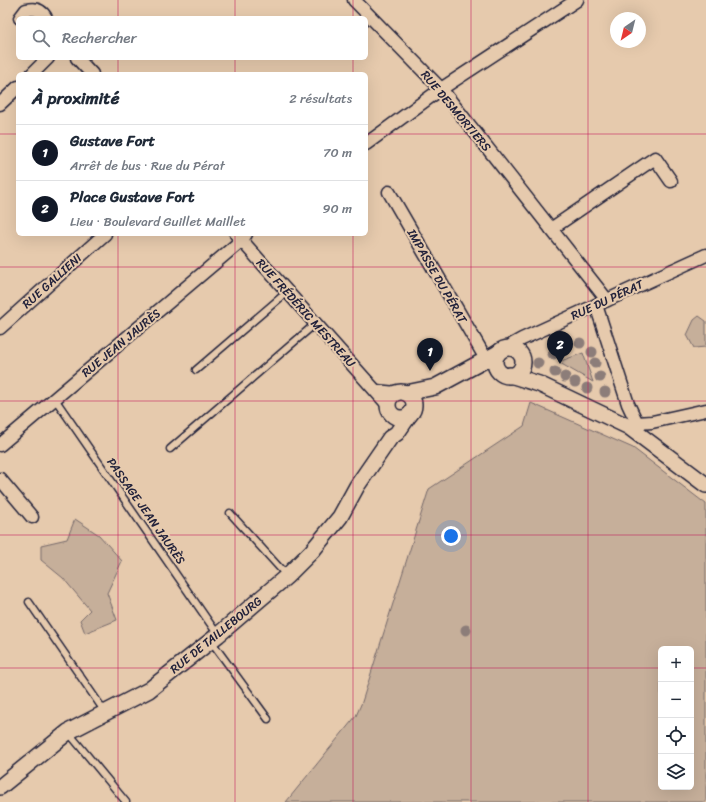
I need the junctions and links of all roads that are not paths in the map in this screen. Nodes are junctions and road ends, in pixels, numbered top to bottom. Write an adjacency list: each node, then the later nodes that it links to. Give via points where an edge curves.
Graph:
1 (354, 0): 11 (street, RUE DESMORTIERS)
2 (577, 0): 11 (street)
3 (31, 5): 4 (street); 5 (street)
4 (21, 16)
5 (44, 16)
6 (46, 60): 8 (street)
7 (79, 60): 9 (street)
8 (34, 72)
9 (90, 72)
10 (16, 89): 12 (street)
11 (441, 89): 13 (street); 16 (street, RUE DESMORTIERS)
12 (0, 104)
13 (368, 143)
14 (671, 181): 16 (street, via 655,158)
15 (389, 192): 26 (street, IMPASSE DU PÉRAT)
16 (551, 229): 21 (street, RUE DESMORTIERS)
17 (103, 236): 24 (street, RUE GALLIENI)
18 (241, 236): 20 (street, RUE FRÉDÉRIC MESTREAU); 33 (street, RUE JEAN JAURÈS)
19 (706, 255): 21 (street, RUE DU PÉRAT)
20 (287, 292): 23 (street, RUE FRÉDÉRIC MESTREAU); 29 (lane)
21 (607, 300): 22 (street, RUE DU PÉRAT)
22 (596, 305): 25 (street, RUE DU PÉRAT, via 522,339 513,344); 37 (street)
23 (315, 324): 34 (street, RUE FRÉDÉRIC MESTREAU, via 376,391); 40 (lane)
24 (0, 328)
25 (512, 348): 26 (street); 27 (street, via 521,355)
26 (492, 356): 28 (street); 30 (street)
27 (522, 365): 30 (street, via 520,370); 31 (street)
28 (472, 368): 30 (street); 32 (street)
29 (196, 370)
30 (505, 374): 31 (street)
31 (539, 384): 37 (street)
32 (435, 387): 34 (street); 36 (street)
33 (55, 399): 39 (street, RUE JEAN JAURÈS); 47 (lane, PASSAGE JEAN JAURÈS)
34 (395, 401): 36 (street, via 401,418); 36 (street, via 413,400); 38 (street, RUE DE TAILLEBOURG)
35 (706, 410): 37 (street)
36 (411, 412): 38 (street, RUE DE TAILLEBOURG, via 397,433)
37 (633, 425): 42 (street)
38 (390, 438): 45 (street, RUE DE TAILLEBOURG, via 357,486 340,517)
39 (0, 445)
40 (170, 449)
41 (0, 479): 44 (street)
42 (706, 485)
43 (230, 513): 45 (lane)
44 (32, 517)
45 (287, 576): 47 (street, RUE DE TAILLEBOURG)
46 (29, 602): 48 (lane)
47 (214, 638): 48 (street, RUE DE TAILLEBOURG, via 149,690); 49 (lane, PASSAGE JEAN JAURÈS)
48 (106, 713): 50 (street, RUE DE TAILLEBOURG)
49 (268, 719)
50 (68, 732): 51 (street, RUE DE TAILLEBOURG); 52 (lane)
51 (0, 787)
52 (126, 802)

